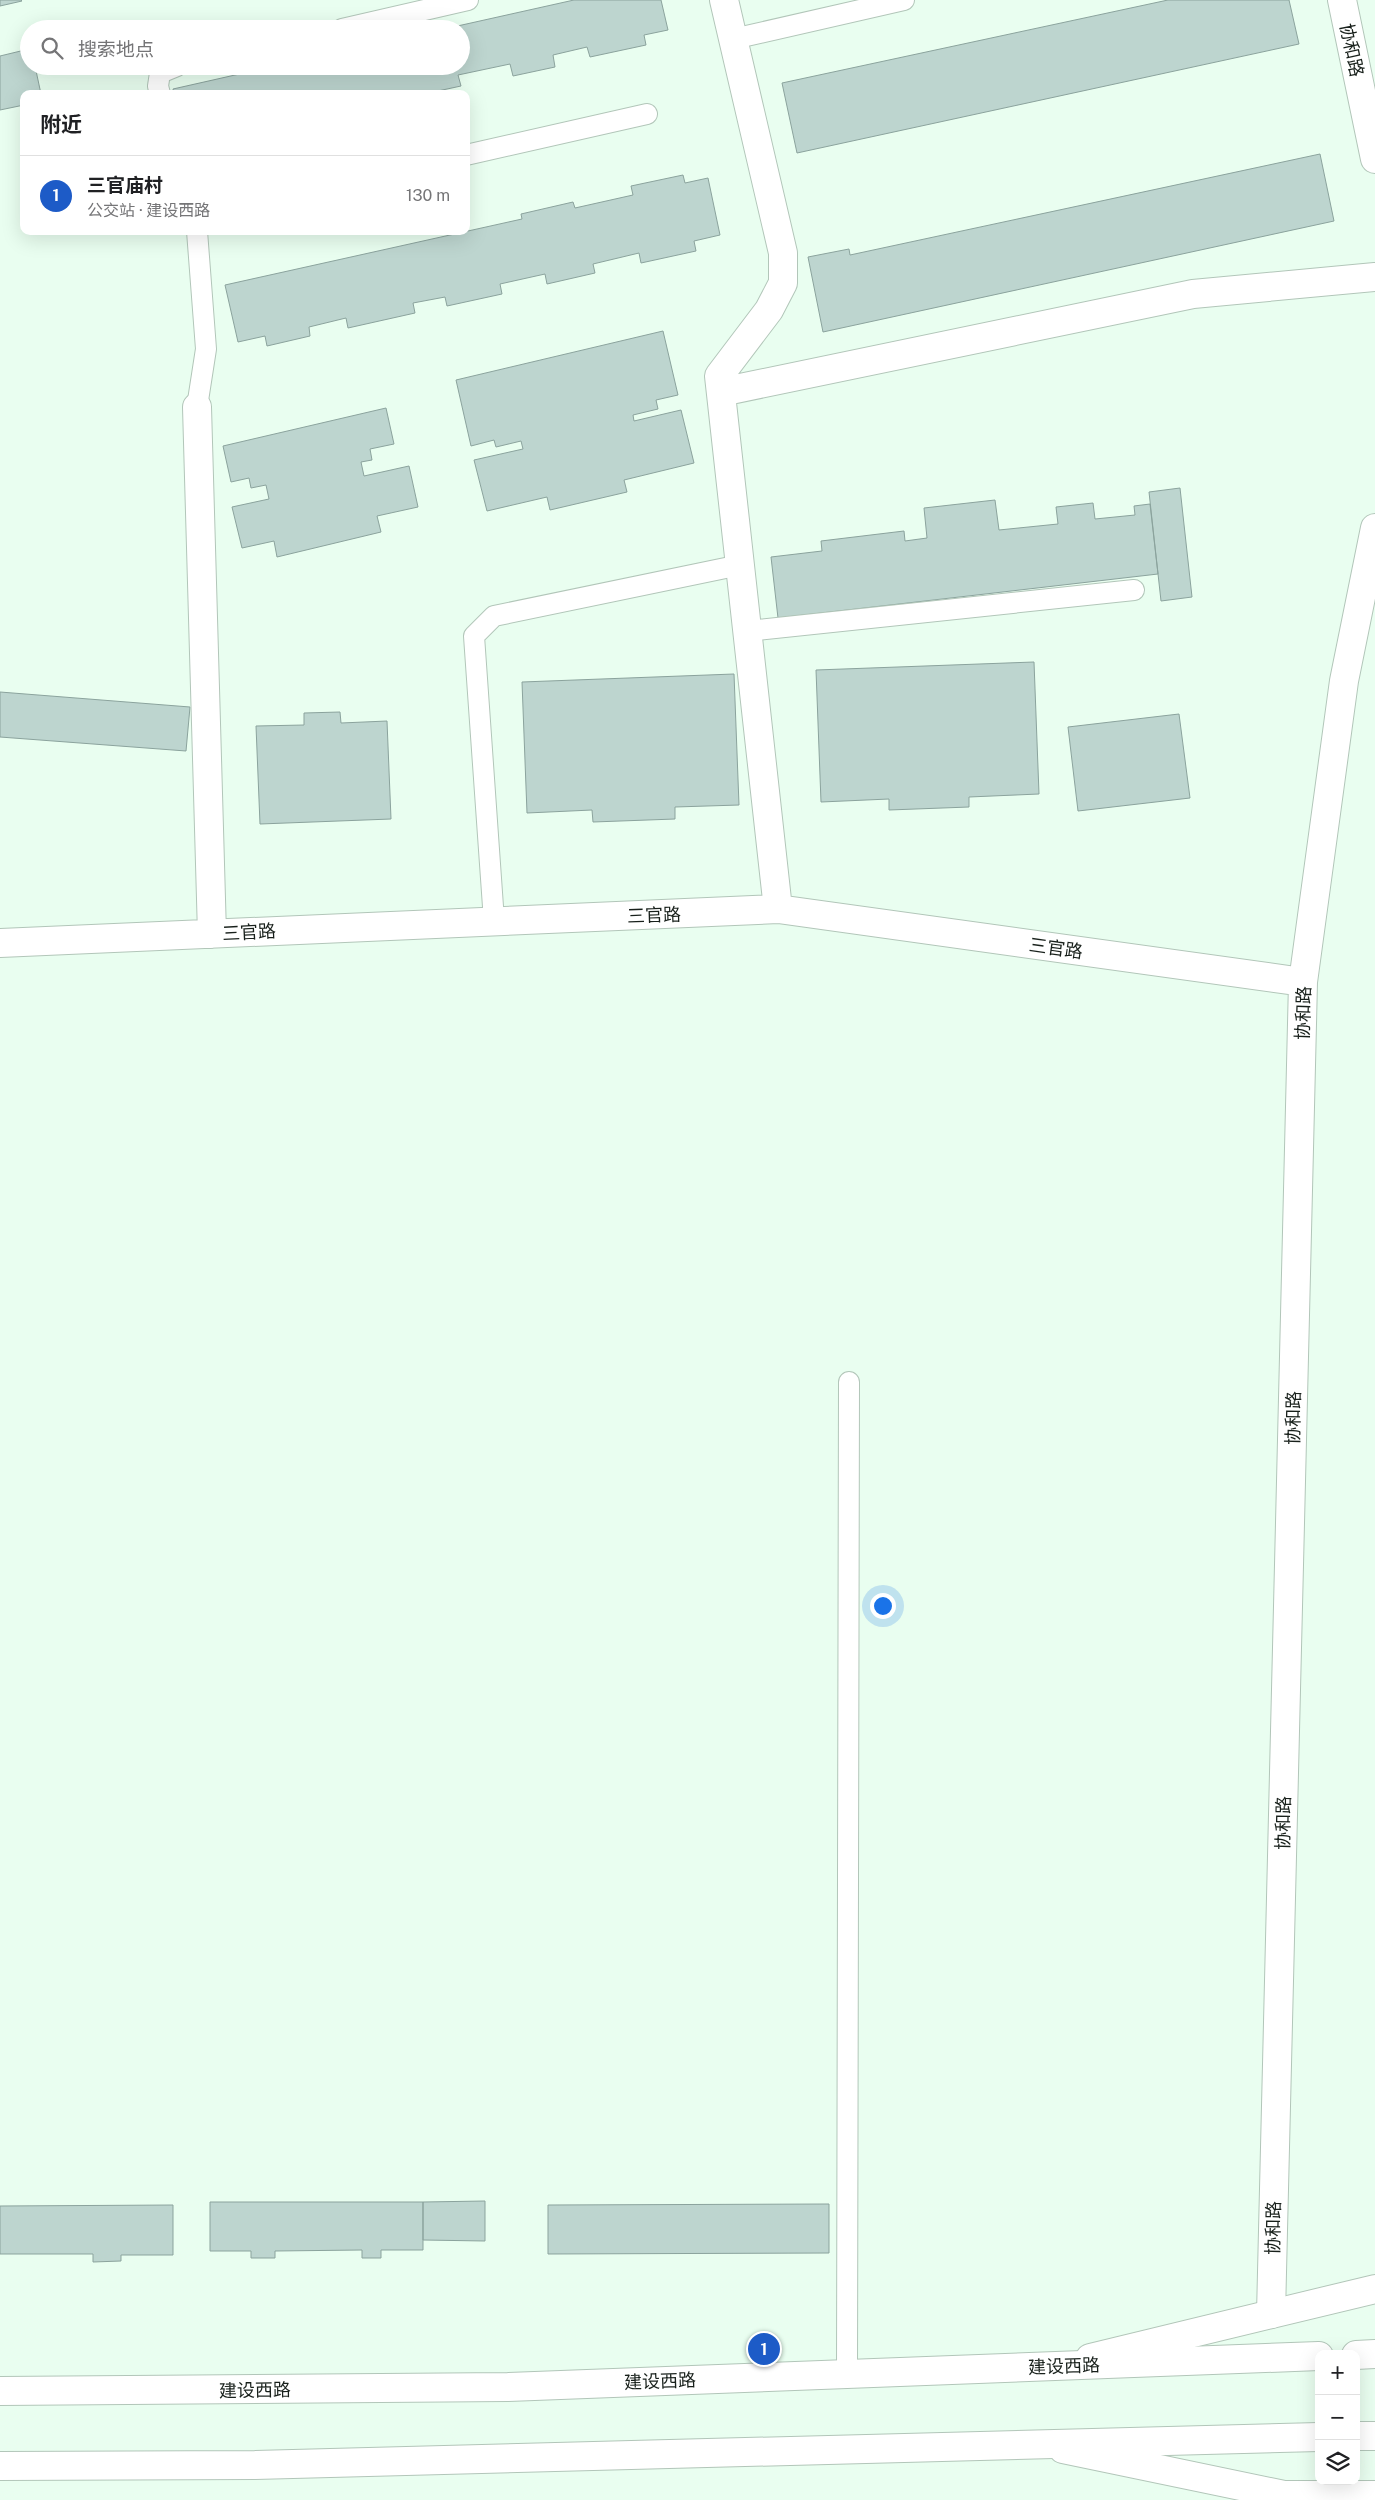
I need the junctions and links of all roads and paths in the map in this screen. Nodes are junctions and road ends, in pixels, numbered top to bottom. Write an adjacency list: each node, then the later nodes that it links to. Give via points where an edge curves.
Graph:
1 (468, 0): 5 (lane)
2 (724, 0): 6 (street)
3 (904, 0): 6 (lane)
4 (1342, 0): 11 (street, 协和路)
5 (381, 20)
6 (733, 39): 14 (street, via 784,253 783,283 769,310 719,376)
7 (160, 75): 8 (lane)
8 (159, 90)
9 (647, 114): 10 (lane)
10 (470, 155)
11 (1375, 159)
12 (196, 235): 15 (lane, via 206,349)
13 (1375, 277): 14 (street, via 1193,294)
14 (721, 392): 17 (street)
15 (197, 406): 22 (street)
16 (1375, 528): 24 (street, 协和路, via 1344,681)
17 (740, 565): 19 (street); 21 (lane, via 494,616 474,636)
18 (1134, 590): 19 (lane)
19 (748, 631): 20 (street)
20 (778, 909): 21 (street, 三官路); 24 (street, 三官路)
21 (494, 921): 22 (street, 三官路)
22 (212, 934): 23 (street, 三官路)
23 (0, 943)
24 (1303, 982): 27 (street, 协和路)
25 (848, 1382): 32 (lane)
26 (1375, 2289): 27 (street)
27 (1271, 2314): 31 (street)
28 (1360, 2354): 29 (street)
29 (1375, 2354)
30 (1315, 2356): 31 (street, 建设西路)
31 (1060, 2366): 32 (street, 建设西路)
32 (847, 2374): 33 (street, 建设西路, via 508,2387)
33 (0, 2391)
34 (1360, 2436): 35 (street)
35 (1375, 2436)
36 (1315, 2437): 37 (street)
37 (1042, 2445): 38 (street, via 255,2465); 40 (street)
38 (0, 2466)
39 (1375, 2495): 40 (street)
40 (1284, 2498)

